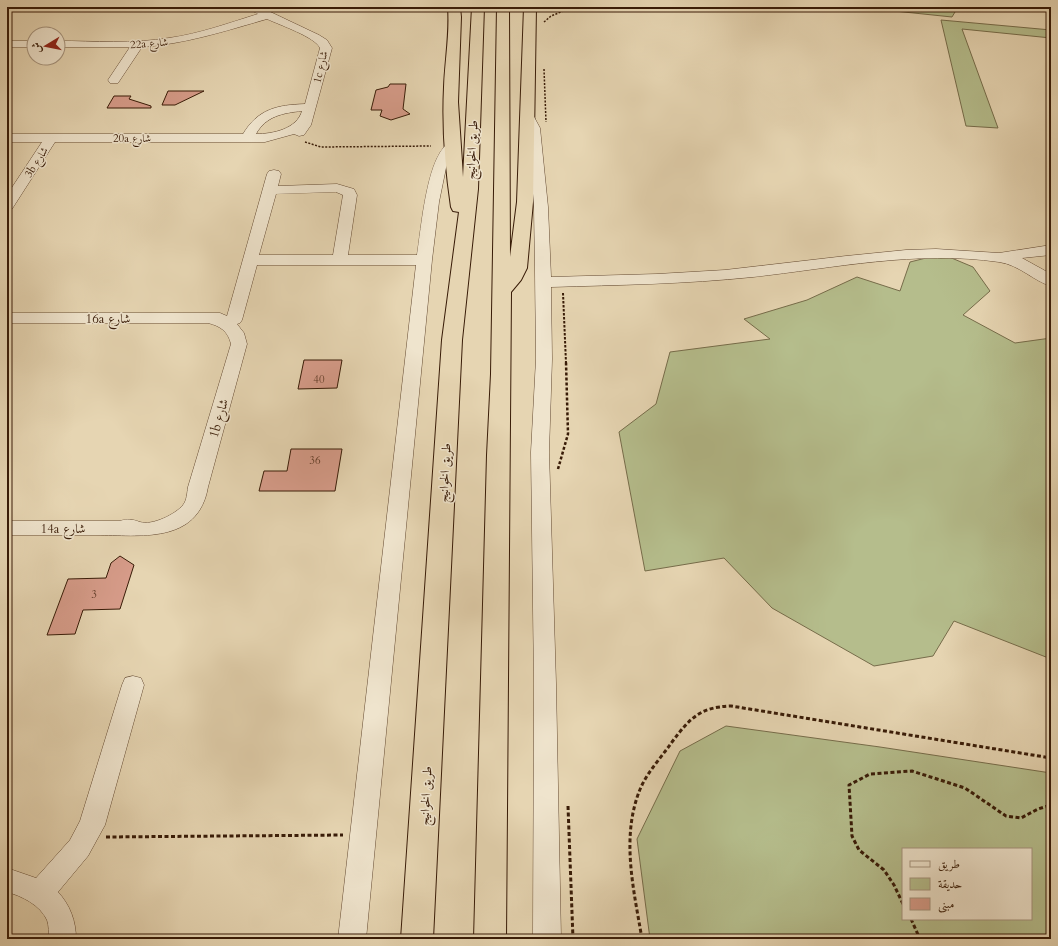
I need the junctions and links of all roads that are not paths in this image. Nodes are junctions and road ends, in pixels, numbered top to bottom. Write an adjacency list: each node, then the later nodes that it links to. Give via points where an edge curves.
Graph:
1 (454, 7): 17 (highway)
2 (478, 7): 21 (highway, طريق الخوانيج, via 470,189)
3 (503, 7): 29 (highway)
4 (530, 7): 12 (highway)
5 (260, 11): 9 (street, 22a شارع, via 238,23 190,38); 11 (street, 1c شارع, via 316,37 325,45 326,54)
6 (7, 44): 7 (street)
7 (26, 44)
8 (66, 44): 9 (street, 22a شارع)
9 (138, 44): 10 (street)
10 (114, 80)
11 (310, 107): 13 (street, 1c شارع, via 301,131); 16 (street, via 286,109 261,118 256,123)
12 (528, 116): 28 (street, via 534,128 540,207); 29 (highway, via 526,202 519,262 512,280)
13 (289, 135): 16 (street, 20a شارع, via 275,140)
14 (7, 138): 15 (street, 20a شارع)
15 (51, 138): 16 (street, 20a شارع); 20 (street, 3b شارع)
16 (253, 138)
17 (452, 146): 21 (highway); 26 (street, via 440,163)
18 (274, 174): 19 (street)
19 (270, 190): 24 (street); 25 (street, via 337,188 348,192 350,195)
20 (7, 206)
21 (465, 234): 39 (highway, طريق الخوانيج, via 452,340)
22 (1051, 250): 23 (street)
23 (1001, 258): 27 (street, via 1023,265); 28 (street, via 954,254 909,255 689,278)
24 (251, 260): 25 (street); 31 (street)
25 (340, 260): 26 (street)
26 (424, 260): 38 (street)
27 (1051, 281)
28 (553, 282): 41 (street, via 544,359 540,452)
29 (501, 291): 40 (highway)
30 (7, 318): 31 (street, 16a شارع, via 208,318)
31 (237, 325): 32 (street, 1b شارع, via 238,349 198,493 193,506)
32 (175, 516): 33 (street, 14a شارع, via 164,526 146,530)
33 (7, 528)
34 (133, 685): 36 (street, via 86,838)
35 (7, 880): 36 (street, via 20,883)
36 (39, 894): 37 (street, via 52,903 60,917)
37 (62, 939)
38 (352, 939)
39 (417, 939)
40 (490, 939)
41 (547, 939)

